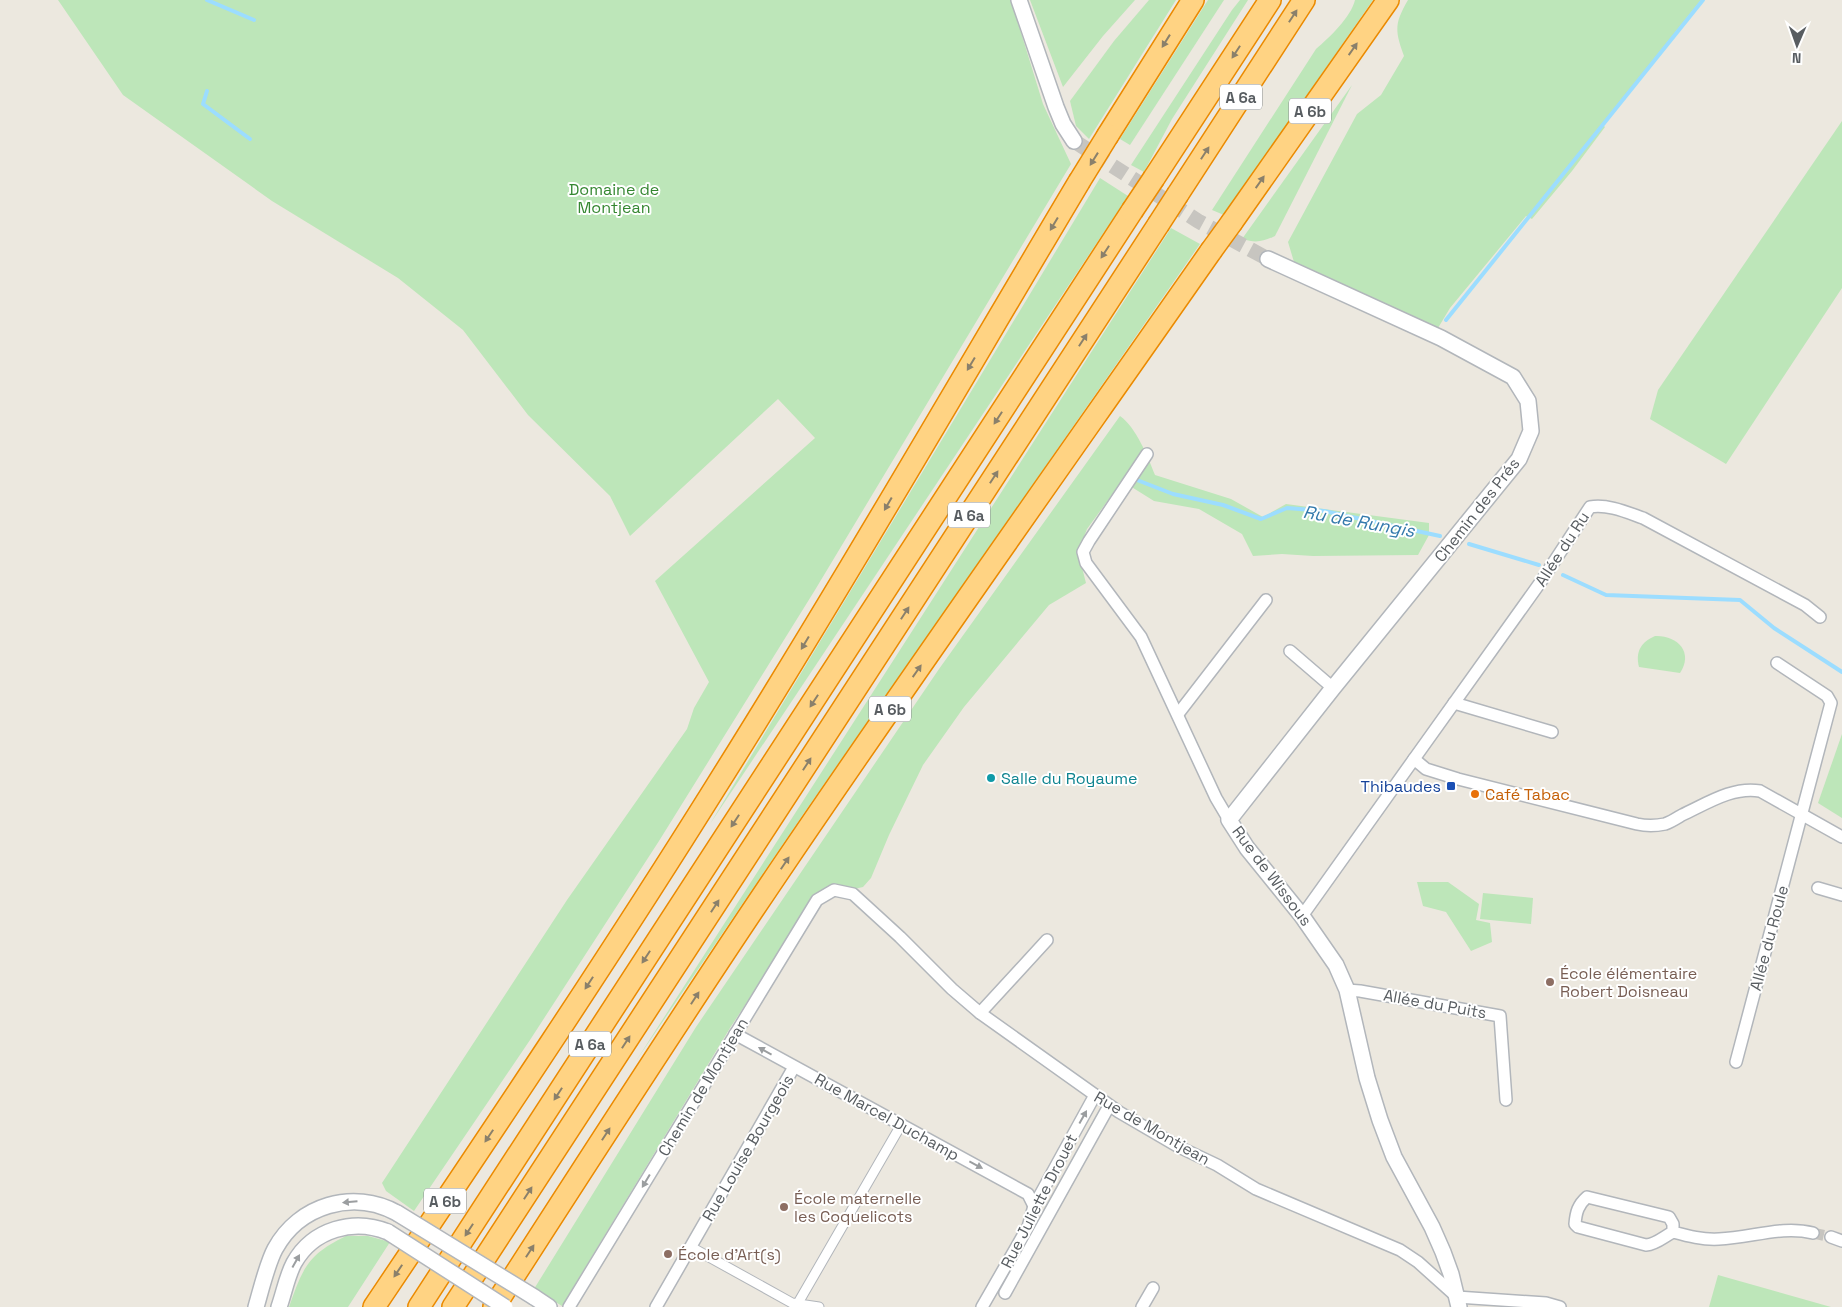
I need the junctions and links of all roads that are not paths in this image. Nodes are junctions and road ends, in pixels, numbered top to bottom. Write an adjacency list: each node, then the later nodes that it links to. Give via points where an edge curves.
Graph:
1 (1019, 0): 6 (street, via 1056,107)
2 (1192, 0): 46 (highway, A 6b, one-way to 46, bridge, via 718,782)
3 (1304, 0): 48 (highway, A 6a, one-way to 3, bridge)
4 (1388, 0): 49 (highway, A 6b, one-way to 4, bridge, via 784,864)
5 (1266, 6): 47 (highway, A 6a, one-way to 47, bridge)
6 (1074, 140)
7 (1268, 259): 13 (street, Chemin des Prés, via 1441,338 1513,377 1528,401 1531,431 1519,460)
8 (1146, 454): 15 (street, Rue de Wissous, via 1083,552 1092,573 1141,637)
9 (1266, 600): 15 (street)
10 (1820, 618): 14 (street, Allée du Ru, via 1805,605 1643,518 1616,509 1590,507)
11 (1290, 651): 13 (street)
12 (1777, 663): 18 (street, Allée du Roule, via 1827,696 1831,703)
13 (1333, 688): 19 (street, Chemin des Prés)
14 (1454, 704): 16 (street); 17 (street, Allée du Ru)
15 (1178, 714): 19 (street, Rue de Wissous)
16 (1552, 732)
17 (1414, 759): 18 (street, via 1426,769 1458,779 1650,826 1666,824 1708,803 1750,789); 24 (street, Allée du Ru)
18 (1802, 814): 20 (street); 29 (street, Allée du Roule)
19 (1229, 820): 24 (street, Rue de Wissous, via 1247,848)
20 (1842, 837)
21 (1818, 888): 23 (street)
22 (853, 894): 27 (street, Rue de Montjean); 28 (street, Chemin de Montjean, via 834,890 817,900)
23 (1842, 895)
24 (1302, 916): 26 (street, Rue de Wissous, via 1336,965)
25 (1047, 940): 27 (street)
26 (1347, 990): 32 (street, Allée du Puits, via 1500,1016); 41 (street, Rue de Wissous, via 1380,1120 1394,1157 1443,1252)
27 (980, 1013): 31 (street, Rue de Montjean)
28 (735, 1034): 30 (street, Rue Marcel Duchamp, one-way to 28); 42 (street, Chemin de Montjean, one-way to 42)
29 (1736, 1062)
30 (794, 1067): 34 (street, Rue Marcel Duchamp); 38 (street, Rue Louise Bourgeois)
31 (1095, 1095): 33 (street, Rue de Montjean); 35 (street, Rue Juliette Drouet, one-way to 31)
32 (1506, 1100)
33 (1109, 1106): 40 (street); 41 (street, Rue de Montjean, via 1256,1189 1400,1250 1418,1262)
34 (901, 1125): 35 (street, Rue Marcel Duchamp, one-way to 35, via 1028,1194); 43 (street)
35 (1034, 1206): 54 (street, Rue Juliette Drouet, via 1028,1227)
36 (1673, 1232): 36 (street, via 1655,1244 1646,1245 1578,1227 1575,1224 1576,1214 1580,1203 1587,1197 1669,1217 1674,1224); 37 (street, via 1720,1240 1792,1230)
37 (1813, 1232)
38 (691, 1247): 43 (street); 52 (street, Rue Louise Bourgeois)
39 (1153, 1288): 55 (street)
40 (1005, 1293)
41 (1458, 1302): 56 (street, via 1546,1303)
42 (571, 1303)
43 (797, 1305): 53 (street)
44 (256, 1307): 51 (street, one-way to 44, bridge, via 397,1212 382,1205 359,1201 317,1209 286,1233 274,1250)
45 (279, 1307): 50 (street, one-way to 50, bridge, via 294,1263 301,1253 315,1239 347,1226 371,1226 388,1232)
46 (374, 1307)
47 (419, 1307)
48 (453, 1307)
49 (494, 1307)
50 (505, 1307)
51 (549, 1307)
52 (656, 1307)
53 (819, 1307)
54 (982, 1307)
55 (1142, 1307)
56 (1560, 1307)

